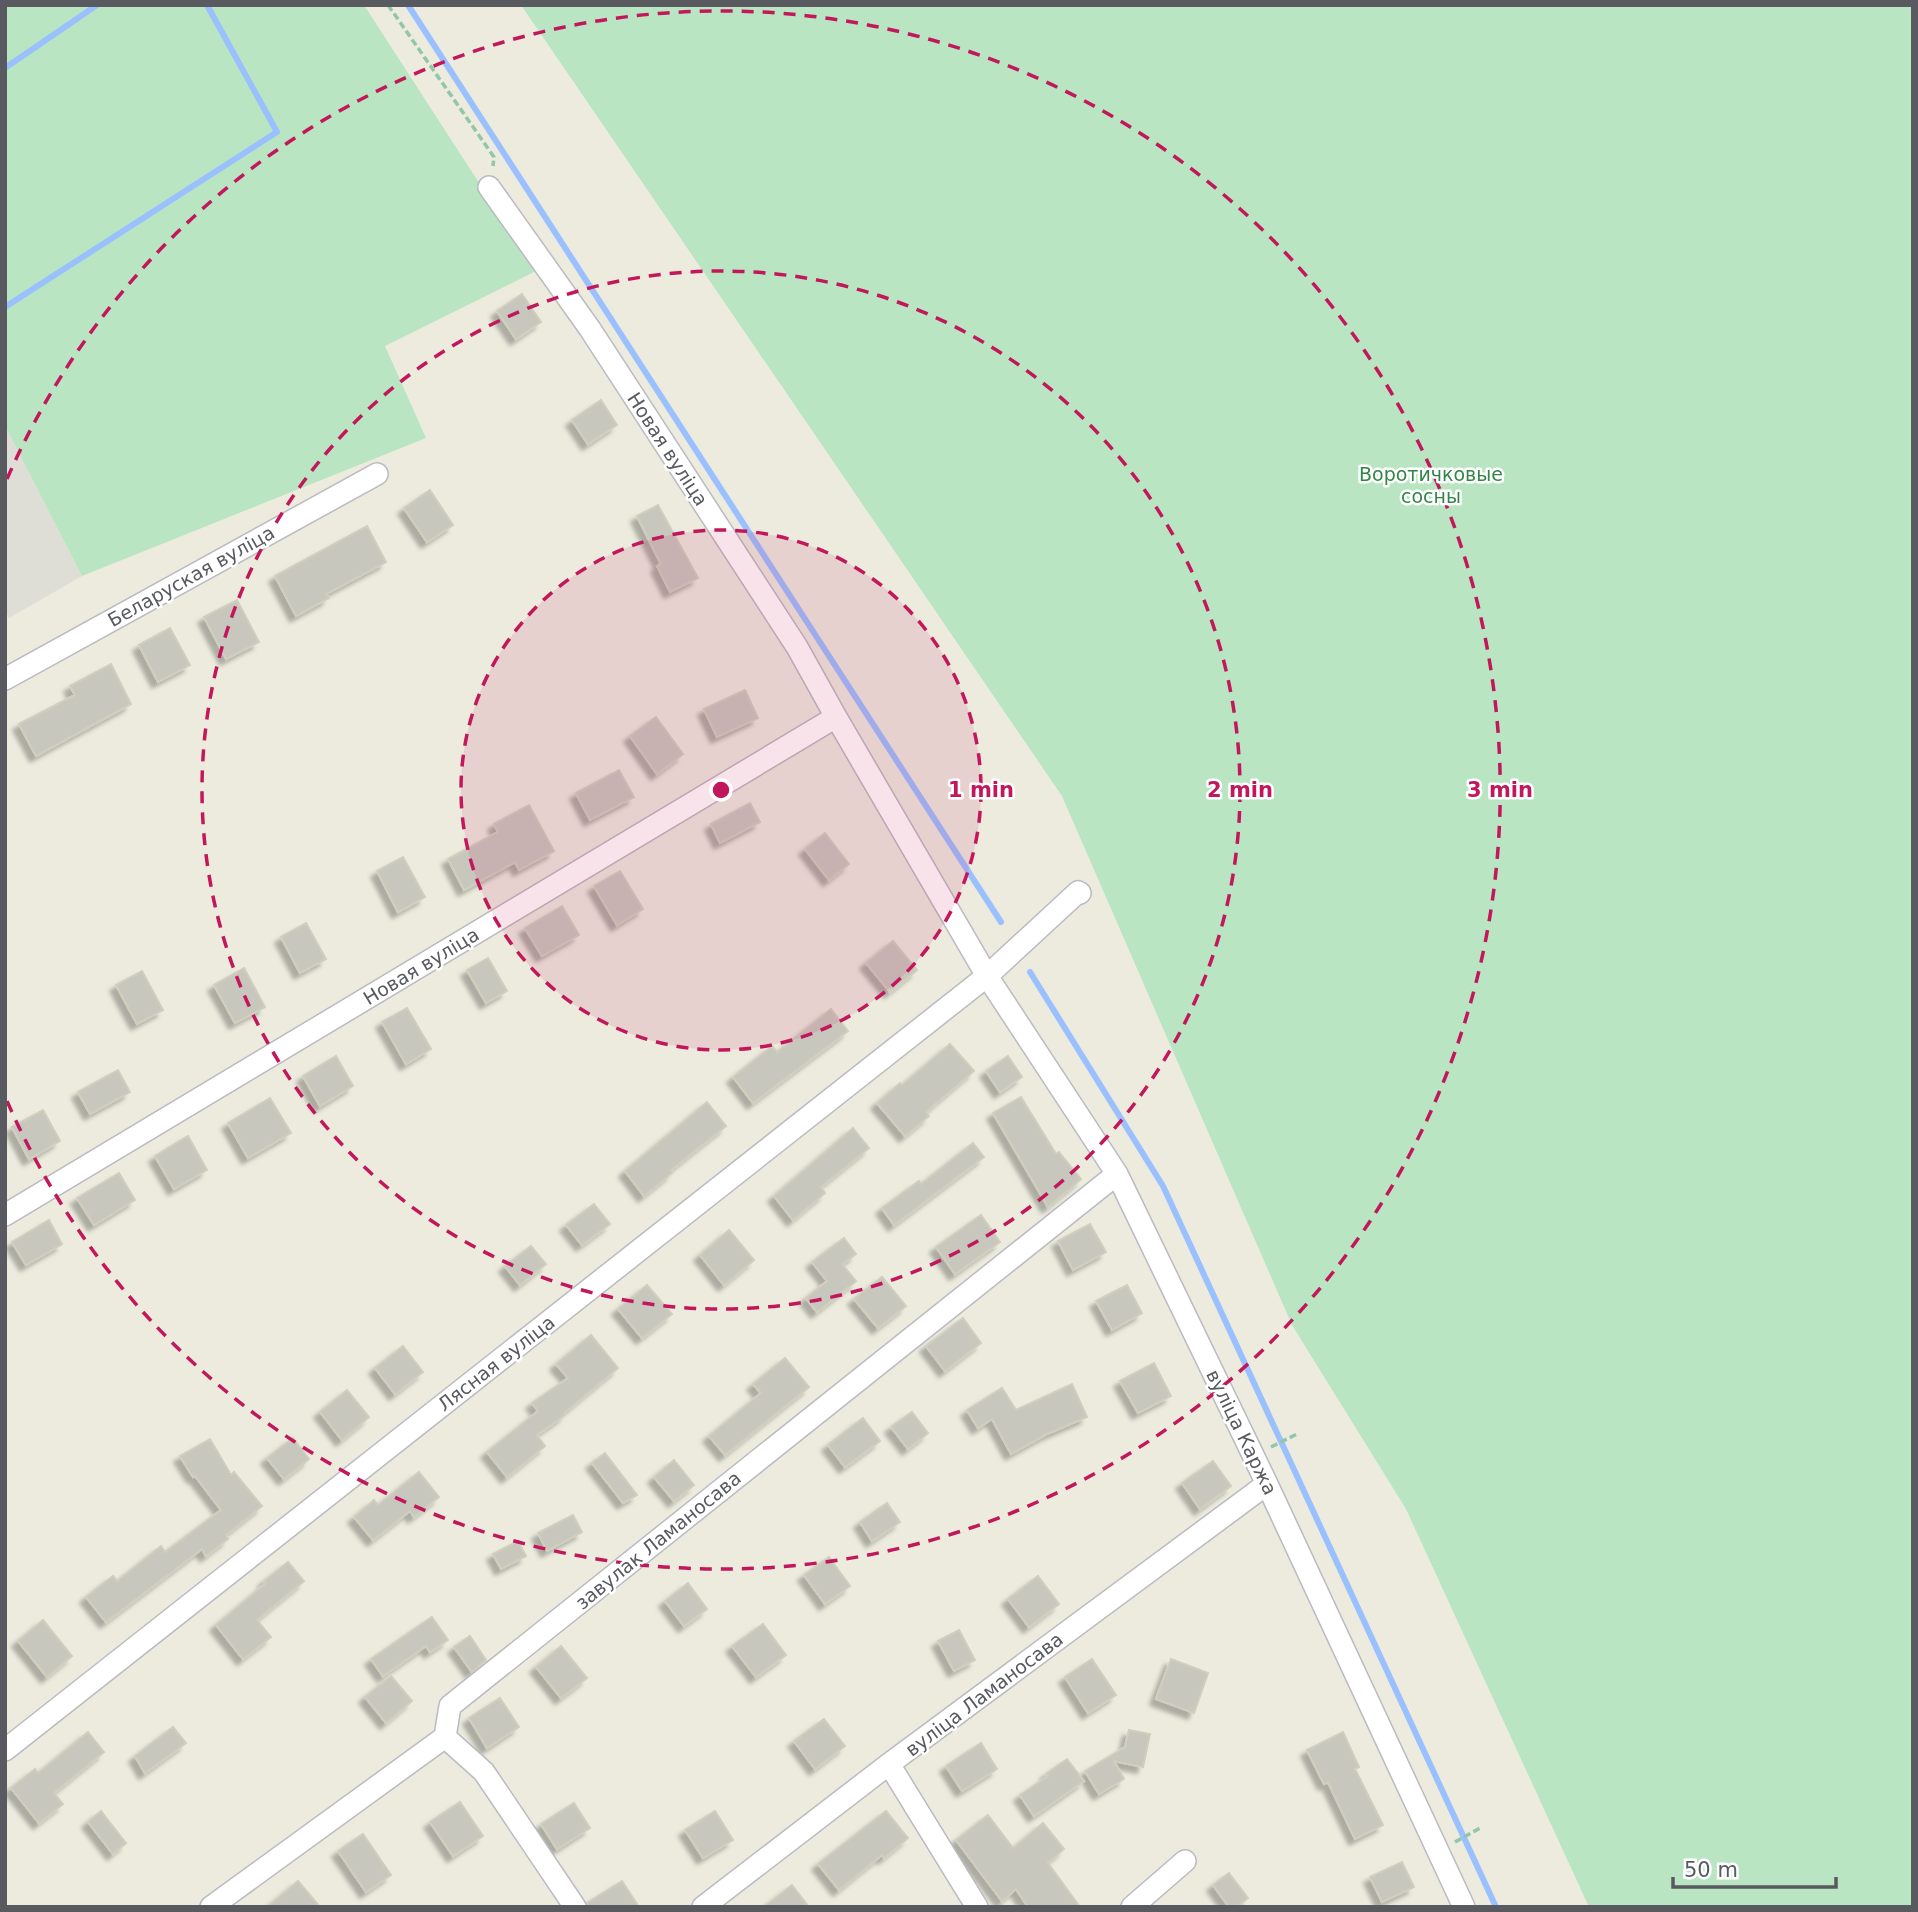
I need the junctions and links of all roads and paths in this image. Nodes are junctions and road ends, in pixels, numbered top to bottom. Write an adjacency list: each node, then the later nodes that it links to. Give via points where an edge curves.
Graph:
1 (388, 5): 2 (path, via 494,157)
2 (489, 187): 5 (street, Новая вуліца, via 590,329 797,647)
3 (377, 474): 4 (street, Беларуская вуліца)
4 (5, 679)
5 (836, 717): 7 (street, Новая вуліца); 9 (street, Новая вуліца)
6 (1080, 893): 7 (street, Лясная вуліца)
7 (987, 976): 8 (street, вуліца Каржа); 14 (street, Лясная вуліца)
8 (1117, 1174): 12 (street, вуліца Каржа); 13 (street, завулак Ламаносава, via 450,1706)
9 (5, 1214)
10 (1299, 1433): 11 (path)
11 (1272, 1447)
12 (1267, 1484): 15 (street, вуліца Ламаносава); 17 (street, вуліца Каржа)
13 (445, 1737): 19 (street); 20 (street, via 484,1772)
14 (5, 1750)
15 (889, 1764): 21 (street, вуліца Ламаносава); 22 (street)
16 (1482, 1827): 17 (path)
17 (1438, 1851): 24 (street, вуліца Каржа)
18 (1185, 1860): 23 (street)
19 (211, 1907)
20 (575, 1907)
21 (703, 1907)
22 (977, 1907)
23 (1132, 1907)
24 (1464, 1907)

